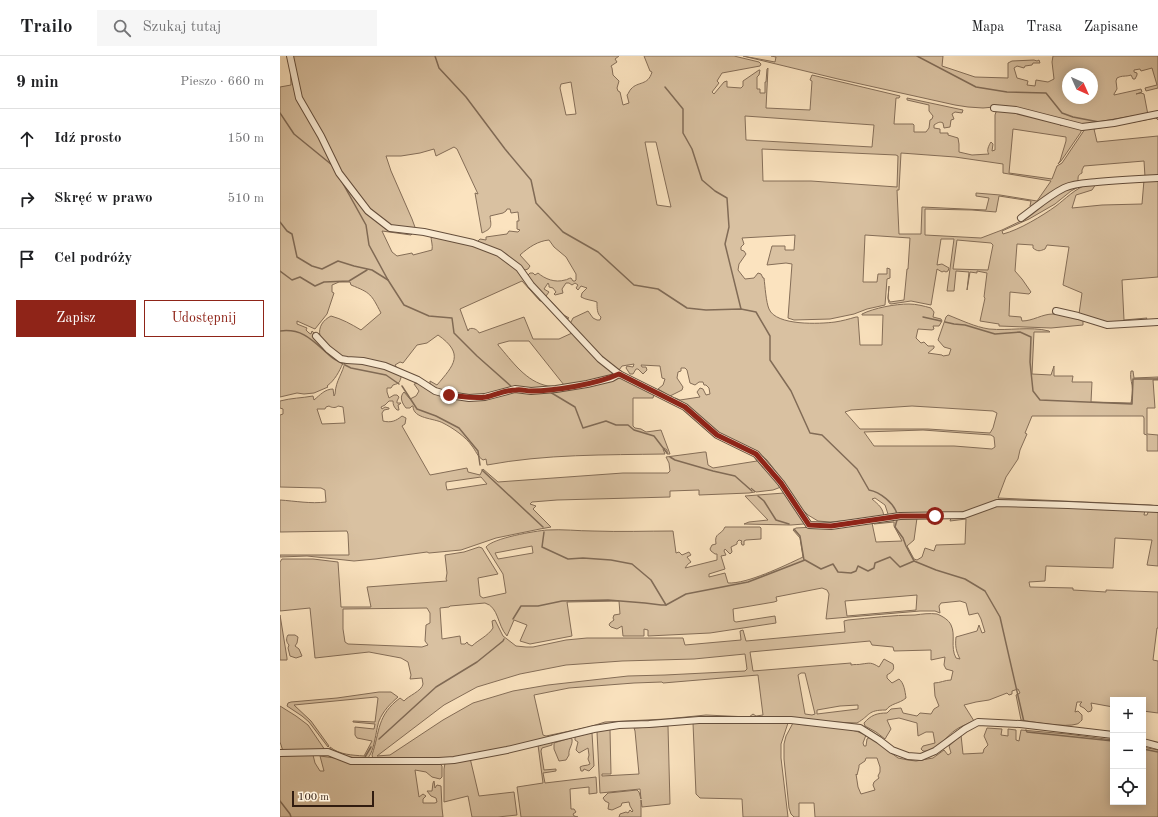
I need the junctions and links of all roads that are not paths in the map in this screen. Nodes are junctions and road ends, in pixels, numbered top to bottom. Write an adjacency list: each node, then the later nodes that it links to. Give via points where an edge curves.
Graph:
1 (290, 56): 9 (street, via 300,98 339,173 368,211 390,228 466,241 500,252 519,268 531,285 600,359)
2 (994, 108): 3 (street, via 1016,110 1082,127)
3 (1158, 114)
4 (1158, 178): 5 (street, via 1075,184 1046,198)
5 (1021, 218)
6 (1056, 311): 7 (street, via 1108,325)
7 (1158, 322)
8 (316, 336): 9 (street, via 341,359 385,366 435,390 469,398 515,390 556,389 587,384)
9 (619, 374): 10 (street, via 685,407 717,435 756,454 781,483 809,525 831,526 900,516 964,515 997,503)
10 (1158, 509)
11 (1110, 735): 14 (street, via 978,722 935,751 921,757 908,756 892,750 860,728 791,720 700,720 594,729 507,750 449,760 351,761 328,752)
12 (1146, 743): 13 (street)
13 (1158, 746)
14 (280, 753)

